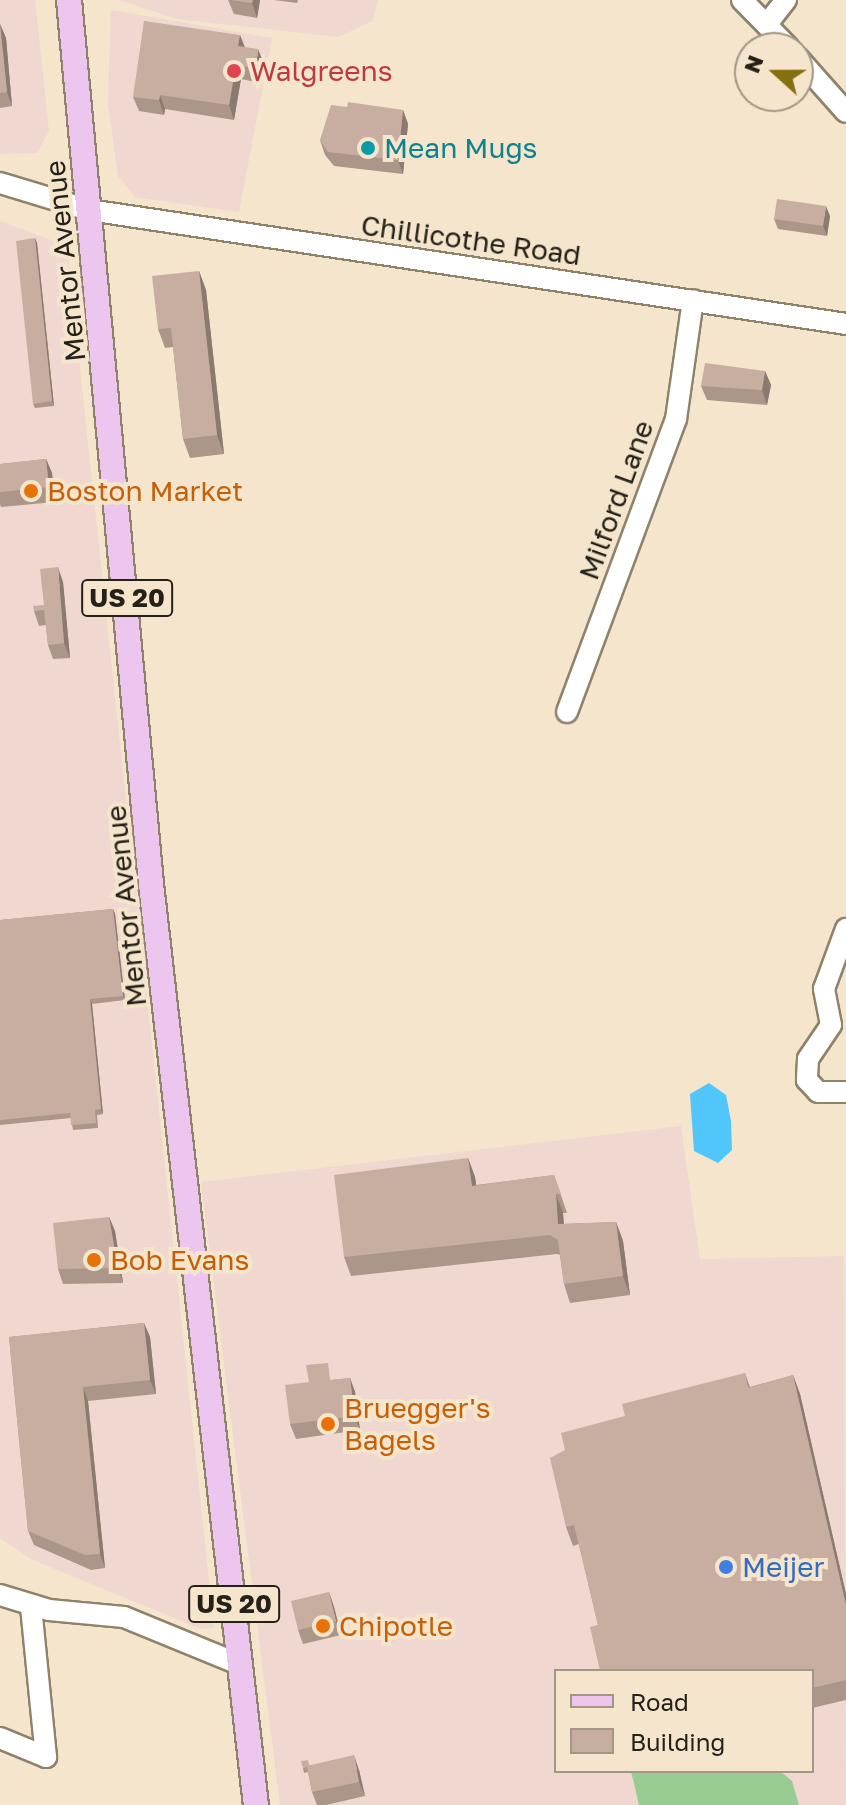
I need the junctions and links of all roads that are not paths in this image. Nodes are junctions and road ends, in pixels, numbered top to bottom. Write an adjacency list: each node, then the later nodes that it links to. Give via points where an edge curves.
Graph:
1 (69, 0): 9 (main road, Mentor Avenue / US 20)
2 (742, 0): 4 (street)
3 (786, 0): 4 (street)
4 (767, 24): 5 (street)
5 (774, 32)
6 (814, 76): 7 (street)
7 (846, 112)
8 (0, 183): 9 (street, Chillicothe Road)
9 (89, 210): 10 (street, Chillicothe Road); 18 (main road, Mentor Avenue / US 20, via 151,884)
10 (693, 300): 11 (street, Chillicothe Road); 12 (street, Milford Lane, via 676,419)
11 (846, 324)
12 (567, 712)
13 (846, 929): 14 (street, via 824,989)
14 (838, 1030): 15 (street, via 808,1059 807,1080 818,1092)
15 (846, 1092)
16 (0, 1595): 17 (street)
17 (31, 1606): 18 (street, via 124,1617); 19 (street, via 46,1757)
18 (241, 1665): 20 (main road, Mentor Avenue / US 20)
19 (0, 1738)
20 (256, 1805)

